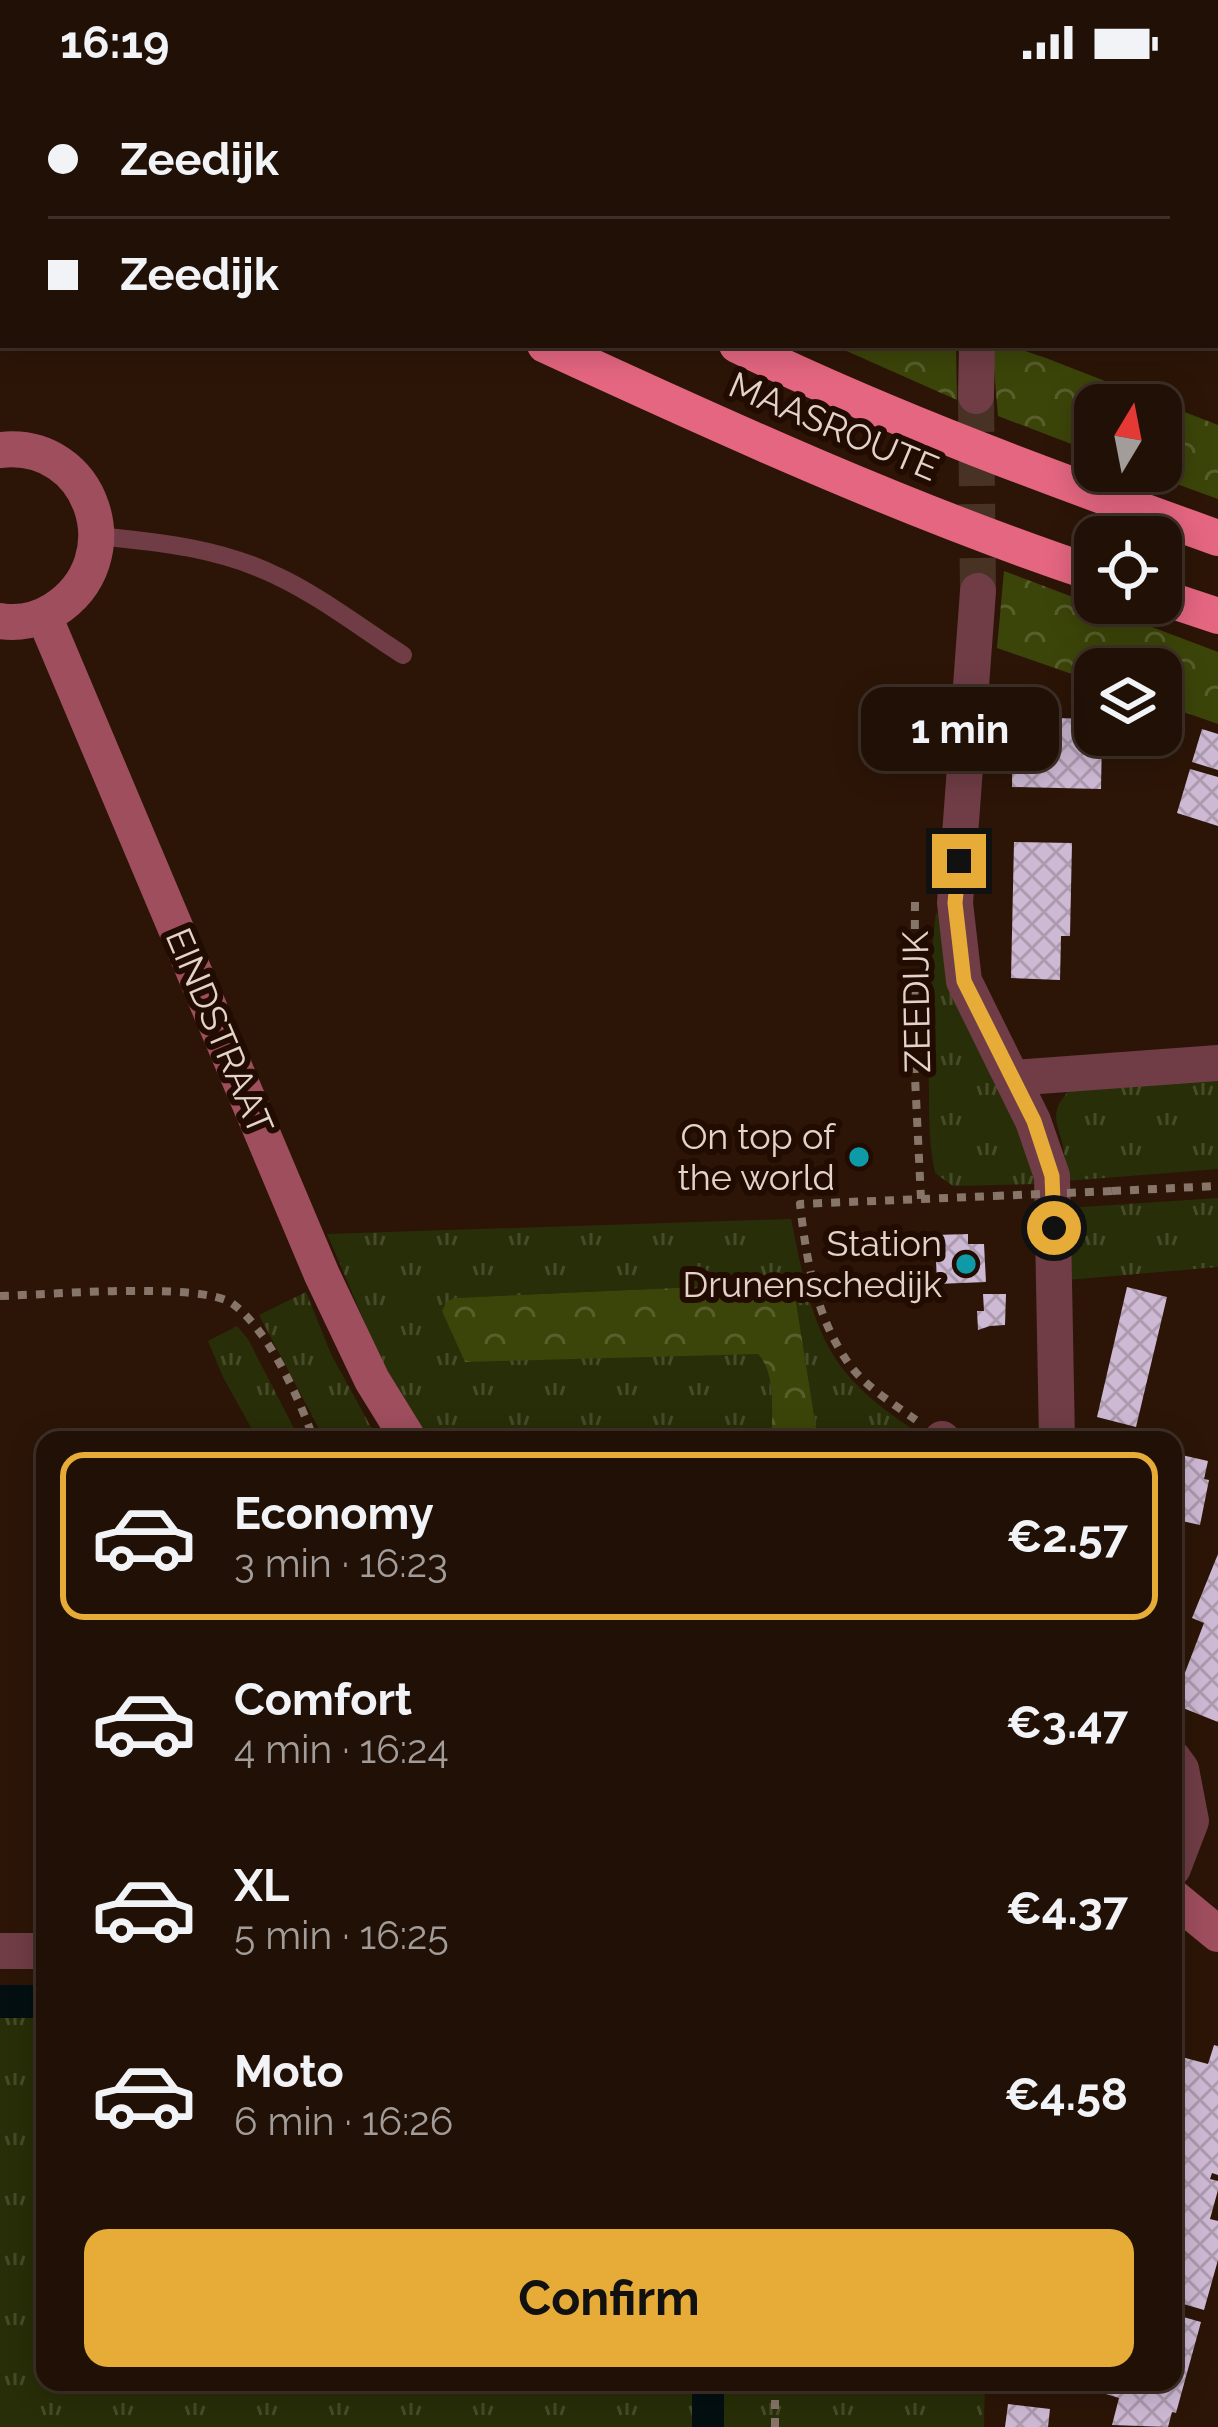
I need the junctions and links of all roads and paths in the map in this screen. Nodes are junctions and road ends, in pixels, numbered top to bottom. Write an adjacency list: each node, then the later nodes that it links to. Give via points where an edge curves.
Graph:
1 (552, 348): 8 (highway, MAASROUTE, via 734,432)
2 (744, 348): 7 (highway, MAASROUTE)
3 (977, 348): 4 (street)
4 (976, 396)
5 (0, 451): 6 (main road, via 36,452 63,467 84,489)
6 (97, 536): 11 (main road, via 88,576); 14 (lane, via 183,544 278,576)
7 (1218, 538)
8 (1074, 566)
9 (978, 591): 17 (street, ZEEDIJK, via 955,903 964,981)
10 (1182, 604): 12 (highway)
11 (44, 616): 13 (main road); 22 (main road, EINDSTRAAT, via 322,1275)
12 (1218, 616)
13 (0, 621)
14 (403, 655)
15 (918, 881): 19 (path, ZEEDIJK)
16 (1218, 1063): 17 (street)
17 (1013, 1078): 24 (street, ZEEDIJK, via 1052,1176)
18 (1218, 1186): 19 (path, bridge)
19 (921, 1199): 23 (path, via 800,1204 821,1309 846,1360)
20 (0, 1296): 21 (path, via 182,1291 230,1301 298,1395)
21 (311, 1431)
22 (403, 1431)
23 (931, 1431)
24 (1057, 1431)
25 (1182, 1778): 26 (street, via 1191,1821)
26 (1182, 1844)
27 (1182, 1905): 28 (main road)
28 (1218, 1934)
29 (36, 1951): 30 (street)
30 (0, 1952)
31 (775, 2391): 32 (path)
32 (775, 2427)

